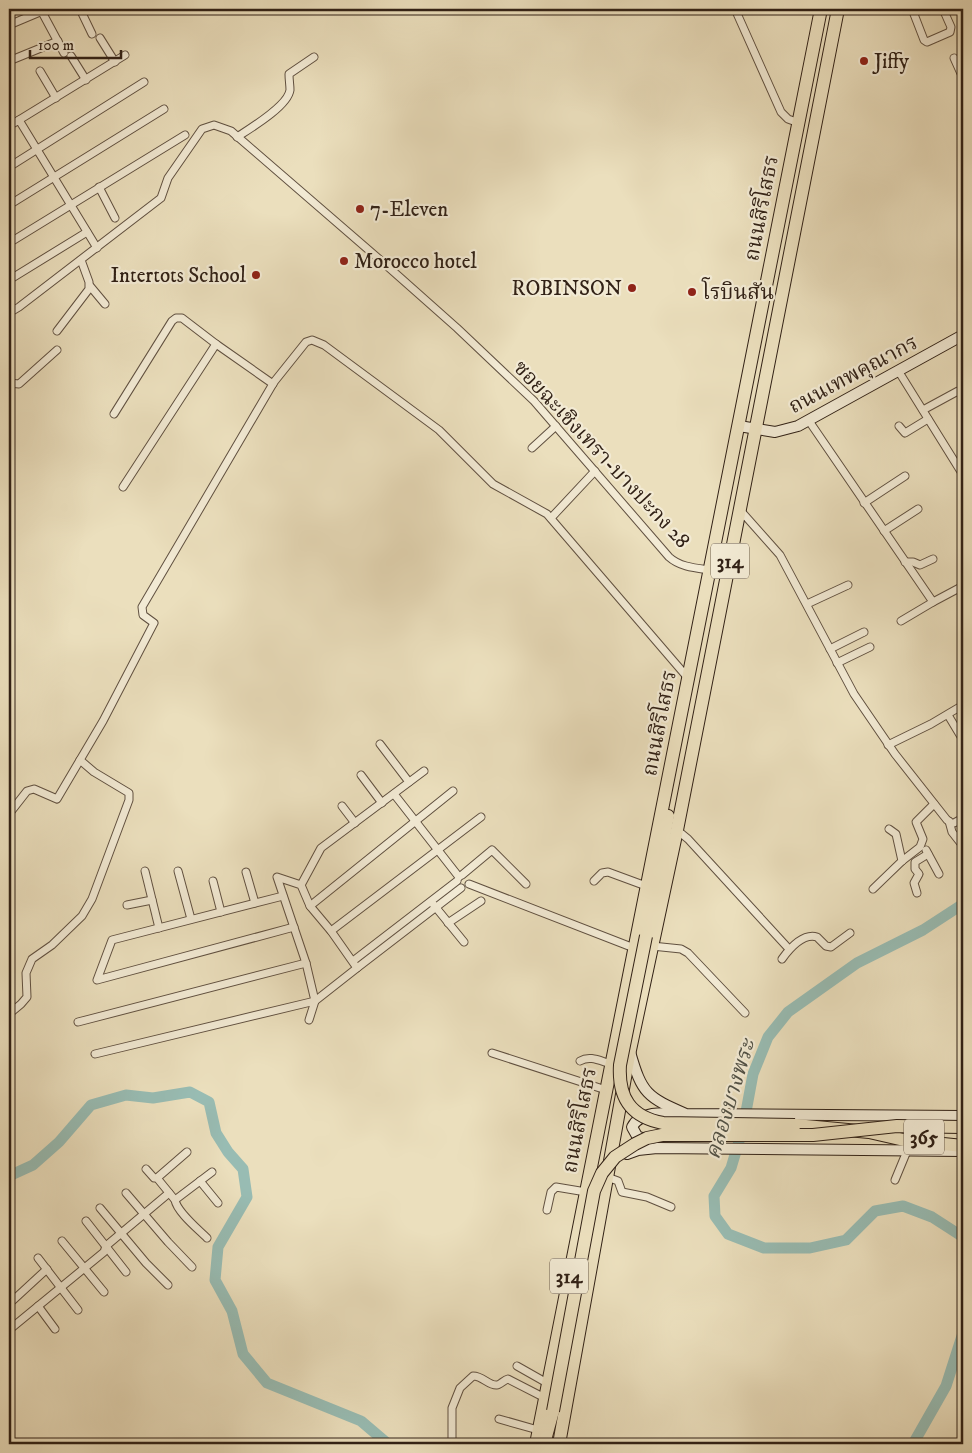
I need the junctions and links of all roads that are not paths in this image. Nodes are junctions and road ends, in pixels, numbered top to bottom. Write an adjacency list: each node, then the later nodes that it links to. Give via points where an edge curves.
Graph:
1 (80, 9): 9 (street)
2 (735, 9): 25 (street, via 780,112)
3 (821, 9): 25 (highway, ถนนสิริโสธร / 314)
4 (838, 9): 58 (highway, ถนนสิริโสธร / 314)
5 (912, 9): 6 (street, via 927,42 950,32)
6 (943, 9)
7 (44, 10): 8 (street); 11 (street)
8 (9, 24)
9 (92, 34)
10 (100, 38): 16 (street)
11 (58, 41): 15 (street); 19 (street)
12 (125, 55): 16 (street)
13 (314, 57): 27 (street, via 289,74 290,91 284,102)
14 (954, 58): 18 (street)
15 (9, 61)
16 (114, 62): 19 (street)
17 (40, 71): 21 (street)
18 (963, 78)
19 (86, 80): 21 (street)
20 (144, 82): 28 (street)
21 (56, 98): 23 (street)
22 (164, 108): 30 (street)
23 (20, 120): 24 (street); 28 (street)
24 (10, 123)
25 (799, 123): 56 (highway, ถนนสิริโสธร / 314)
26 (185, 135): 31 (street)
27 (238, 137): 37 (street, ซอยฉะเชิงเทรา-บางปะกง 28, via 214,125 202,129 168,178 161,198); 55 (street, ซอยฉะเชิงเทรา-บางปะกง 28, via 457,328)
28 (37, 149): 29 (street); 30 (street)
29 (9, 167)
30 (54, 178): 32 (street); 33 (street)
31 (99, 187): 33 (street); 34 (street)
32 (9, 205)
33 (71, 205): 35 (street); 36 (street)
34 (116, 218)
35 (87, 232): 37 (street); 39 (street)
36 (9, 243)
37 (97, 248): 38 (street, ซอยฉะเชิงเทรา-บางปะกง 28)
38 (81, 260): 40 (street); 42 (street, ซอยฉะเชิงเทรา-บางปะกง 28)
39 (9, 280)
40 (90, 286): 41 (street); 43 (street)
41 (105, 304)
42 (9, 313)
43 (57, 331)
44 (963, 335): 47 (main road, ถนนเทพคุณากร)
45 (216, 344): 49 (street); 52 (street, via 182,318 176,318); 63 (street)
46 (57, 350): 48 (street, via 19,384)
47 (899, 372): 51 (street); 54 (main road, ถนนเทพคุณากร)
48 (9, 383)
49 (273, 384): 67 (street, via 306,342 312,340 324,345 439,430 493,484); 88 (street, via 142,607 143,615 154,623)
50 (958, 392): 51 (street)
51 (923, 410): 53 (street)
52 (114, 414)
53 (928, 419): 57 (street, via 905,433); 61 (street)
54 (809, 421): 58 (main road, ถนนเทพคุณากร, via 775,432); 64 (street)
55 (556, 426): 59 (street); 60 (street, ซอยฉะเชิงเทรา-บางปะกง 28)
56 (738, 426): 58 (main road, ถนนเทพคุณากร); 71 (highway, ถนนสิริโสธร / 314)
57 (900, 426)
58 (756, 430): 66 (highway, ถนนสิริโสธร / 314)
59 (532, 448)
60 (596, 471): 67 (street); 71 (street, ซอยฉะเชิงเทรา-บางปะกง 28, via 673,561)
61 (963, 475)
62 (905, 476): 64 (street)
63 (124, 487)
64 (864, 502): 68 (street)
65 (918, 509): 68 (street)
66 (740, 510): 75 (street, via 780,555); 104 (highway, ถนนสิริโสธร / 314)
67 (551, 518): 81 (street)
68 (884, 532): 70 (street)
69 (933, 559): 70 (street, via 920,565)
70 (905, 562): 74 (street)
71 (710, 570): 81 (highway, ถนนสิริโสธร / 314)
72 (848, 585): 75 (street)
73 (963, 586): 74 (street)
74 (933, 602): 76 (street)
75 (808, 604): 79 (street)
76 (901, 621)
77 (864, 632): 79 (street)
78 (870, 646): 80 (street)
79 (830, 648): 80 (street)
80 (837, 663): 87 (street)
81 (688, 678): 85 (highway, ถนนสิริโสธร / 314)
82 (963, 705): 83 (street)
83 (948, 714): 84 (street); 87 (street)
84 (963, 740)
85 (675, 743): 120 (highway, ถนนสิริโสธร / 314); 139 (highway, via 666,833)
86 (380, 744): 91 (street)
87 (888, 745): 95 (street)
88 (80, 760): 97 (street, via 57,799 31,789); 149 (street, via 130,794 129,800 92,899 76,922 32,959 26,973 27,996)
89 (424, 771): 91 (street)
90 (361, 775): 94 (street)
91 (409, 782): 93 (street)
92 (453, 791): 100 (street)
93 (394, 794): 94 (street); 100 (street)
94 (382, 803): 102 (street)
95 (934, 804): 101 (street); 105 (street, via 916,822)
96 (342, 806): 102 (street)
97 (9, 814)
98 (481, 817): 107 (street)
99 (963, 818): 101 (street, via 954,823)
100 (415, 820): 107 (street); 130 (street)
101 (949, 821): 106 (street, via 952,832)
102 (355, 823): 119 (street, via 321,848)
103 (889, 829): 109 (street, via 896,834)
104 (677, 830): 139 (highway, ถนนสิริโสธร / 314); 142 (street)
105 (922, 842): 108 (street); 109 (street)
106 (963, 846)
107 (438, 849): 114 (street); 137 (street)
108 (928, 854): 113 (street); 123 (street, via 915,862 919,874 914,883)
109 (902, 861): 122 (street)
110 (145, 871): 125 (street)
111 (178, 871): 133 (street)
112 (246, 872): 128 (street)
113 (939, 874)
114 (459, 877): 117 (street, via 468,878); 118 (street, via 492,850); 121 (street); 126 (street)
115 (212, 881): 132 (street)
116 (594, 881): 120 (street, via 608,872)
117 (469, 884): 121 (street); 141 (street)
118 (526, 884)
119 (302, 885): 124 (street, via 277,877); 130 (street)
120 (646, 886): 141 (highway, ถนนสิริโสธร / 314)
121 (461, 888): 131 (street)
122 (873, 889)
123 (917, 893)
124 (283, 896): 128 (street); 136 (street)
125 (152, 900): 129 (street); 135 (street)
126 (430, 900): 131 (street); 144 (street)
127 (481, 901): 134 (street)
128 (256, 903): 132 (street)
129 (127, 905)
130 (310, 906): 137 (street)
131 (435, 906): 134 (street); 146 (street)
132 (221, 912): 133 (street)
133 (191, 920): 135 (street)
134 (448, 923): 140 (street)
135 (159, 928): 136 (street, via 112,940 97,980)
136 (294, 928): 145 (street)
137 (332, 931): 144 (street)
138 (850, 933): 142 (street, via 830,948 814,936)
139 (649, 941): 148 (street, via 688,953); 152 (highway, ถนนสิริโสธร / 314); 165 (highway, bridge, via 620,1065 622,1091 632,1109 647,1120 663,1124 795,1125)
140 (464, 942)
141 (634, 948): 156 (highway, ถนนสิริโสธร / 314)
142 (789, 949): 143 (street)
143 (782, 958)
144 (352, 961): 146 (street)
145 (306, 963): 147 (street); 151 (street)
146 (357, 968): 147 (street)
147 (315, 1001): 150 (street); 154 (street)
148 (745, 1013)
149 (9, 1014)
150 (309, 1020)
151 (78, 1022)
152 (630, 1050): 159 (highway, ถนนสิริโสธร / 314); 160 (main road, 365, via 637,1076 653,1098)
153 (492, 1053): 157 (street)
154 (95, 1054)
155 (580, 1061): 156 (street, via 590,1058)
156 (611, 1064): 157 (highway, ถนนสิริโสธร / 314)
157 (606, 1090): 158 (highway, ถนนสิริโสธร / 314)
158 (602, 1108): 159 (highway, via 610,1115); 163 (highway, ถนนสิริโสธร / 314)
159 (618, 1112): 164 (highway, ถนนสิริโสธร / 314)
160 (686, 1114): 161 (main road, 365); 168 (main road, via 647,1116 635,1121 632,1127 642,1139)
161 (963, 1116)
162 (963, 1127): 212 (highway, bridge, via 897,1126 812,1135 662,1135 643,1140 621,1152 602,1173 594,1192)
163 (597, 1134): 164 (highway, via 606,1129); 178 (highway, ถนนสิริโสธร / 314)
164 (615, 1134): 174 (highway, ถนนสิริโสธร / 314)
165 (885, 1136): 166 (highway, 365); 167 (highway)
166 (963, 1137)
167 (963, 1146)
168 (679, 1149): 169 (main road, 365); 174 (main road, 365, via 638,1150 625,1155)
169 (907, 1151): 170 (main road, 365); 176 (street)
170 (963, 1151)
171 (187, 1152): 175 (street)
172 (146, 1169): 175 (street)
173 (212, 1172): 177 (street)
174 (607, 1174): 183 (street, via 618,1181 622,1192 647,1197); 213 (highway, ถนนสิริโสธร / 314)
175 (157, 1178): 180 (street)
176 (895, 1180)
177 (200, 1182): 181 (street); 182 (street)
178 (586, 1192): 185 (street, via 556,1187); 206 (highway, ถนนสิริโสธร / 314)
179 (126, 1193): 186 (street)
180 (170, 1193): 181 (street); 186 (street)
181 (175, 1200): 189 (street, via 189,1221)
182 (218, 1203)
183 (671, 1207)
184 (100, 1208): 188 (street)
185 (547, 1210)
186 (144, 1214): 188 (street); 193 (street)
187 (86, 1221): 191 (street)
188 (121, 1233): 191 (street); 197 (street)
189 (207, 1238)
190 (62, 1240): 194 (street)
191 (106, 1246): 194 (street, via 104,1252); 196 (street)
192 (38, 1258): 195 (street)
193 (192, 1267)
194 (84, 1268): 198 (street); 199 (street)
195 (47, 1269): 198 (street); 200 (street)
196 (126, 1272)
197 (168, 1285)
198 (61, 1287): 201 (street); 202 (street)
199 (104, 1292)
200 (9, 1304)
201 (38, 1306): 203 (street); 204 (street)
202 (78, 1310)
203 (55, 1329)
204 (9, 1330)
205 (517, 1366): 206 (street)
206 (548, 1384): 207 (highway, ถนนสิริโสธร / 314)
207 (545, 1398): 209 (highway, ถนนสิริโสธร / 314); 210 (street, via 508,1379 494,1385 482,1377 473,1376 460,1388 452,1408)
208 (499, 1419): 209 (street)
209 (538, 1430): 211 (highway, ถนนสิริโสธร / 314)
210 (452, 1444)
211 (536, 1444)
212 (544, 1444)
213 (559, 1444)

